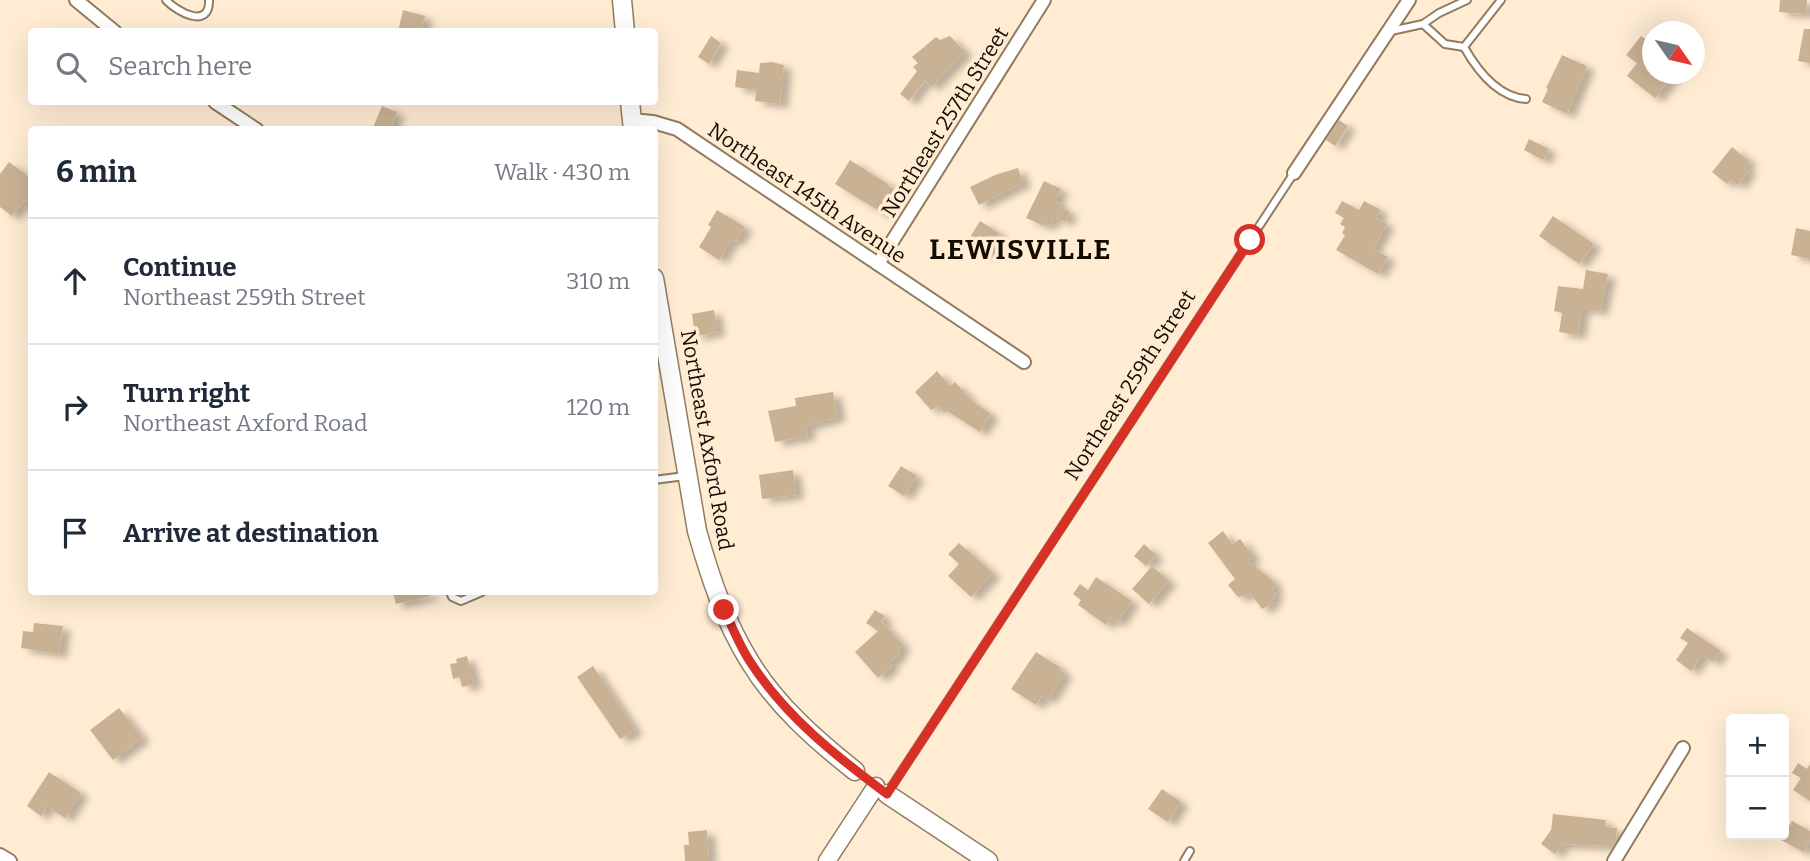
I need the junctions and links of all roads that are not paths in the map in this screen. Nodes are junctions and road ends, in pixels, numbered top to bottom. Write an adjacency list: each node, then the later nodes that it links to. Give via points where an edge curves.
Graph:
1 (76, 0): 10 (street)
2 (166, 0): 3 (lane, via 188,16 206,13)
3 (209, 0)
4 (622, 0): 11 (main road)
5 (1044, 0): 20 (street, Northeast 257th Street)
6 (1409, 0): 12 (street, Northeast 259th Street)
7 (1467, 0): 9 (lane)
8 (1501, 0): 13 (lane)
9 (1423, 24): 12 (lane); 13 (lane, via 1445,44)
10 (110, 28)
11 (625, 28)
12 (1388, 31): 19 (street, Northeast 259th Street)
13 (1464, 47): 14 (lane, via 1498,89)
14 (1526, 99)
15 (220, 105): 18 (street)
16 (630, 105): 17 (main road)
17 (632, 125): 20 (street, Northeast 145th Avenue, via 653,122 677,129)
18 (251, 126)
19 (1294, 173): 30 (lane, Northeast 259th Street)
20 (878, 264): 23 (street, Northeast 145th Avenue)
21 (658, 323): 22 (main road, Northeast Axford Road)
22 (660, 345): 24 (main road, Northeast Axford Road)
23 (1024, 362)
24 (687, 475): 25 (lane); 29 (main road, Northeast Axford Road, via 709,573 750,663 790,713)
25 (658, 479)
26 (451, 595): 27 (lane, via 461,601)
27 (475, 595)
28 (1684, 748): 37 (street)
29 (855, 771): 30 (street, Northeast Axford Road)
30 (882, 790): 34 (street, Northeast 259th Street); 35 (main road)
31 (1190, 851): 36 (lane)
32 (0, 855): 33 (street)
33 (10, 861)
34 (827, 861)
35 (988, 861)
36 (1184, 861)
37 (1614, 861)

